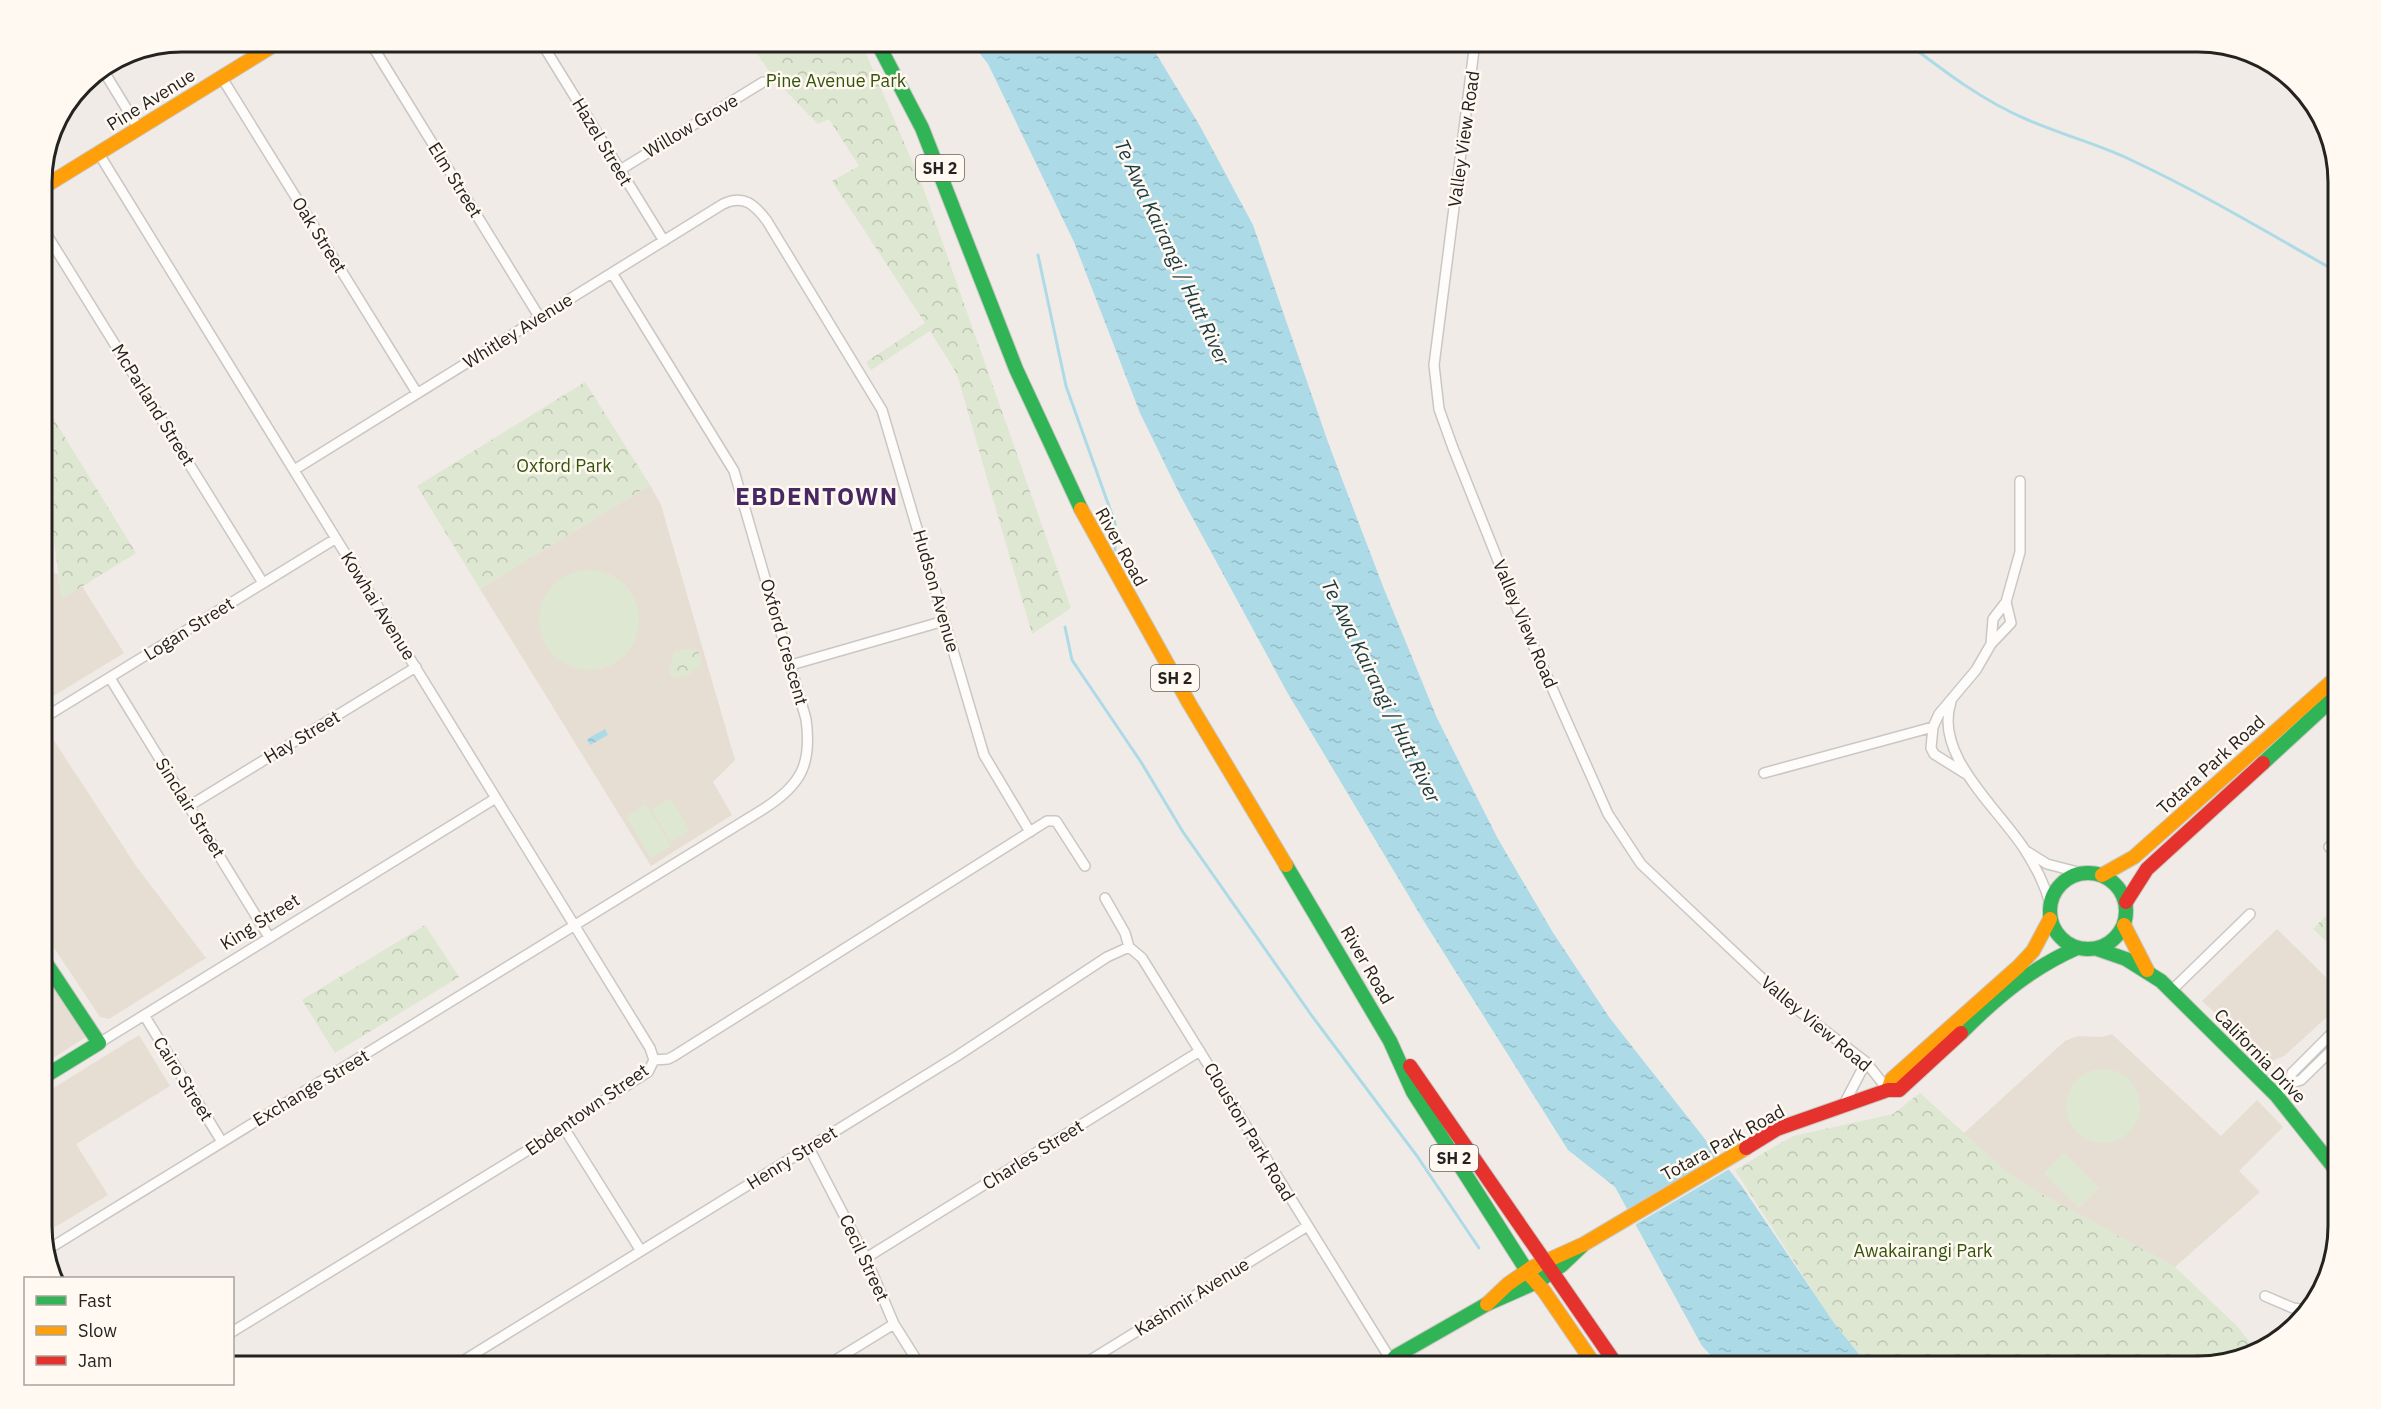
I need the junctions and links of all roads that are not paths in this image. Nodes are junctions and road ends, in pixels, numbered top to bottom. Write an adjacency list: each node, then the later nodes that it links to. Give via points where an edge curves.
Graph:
1 (263, 52): 7 (main road, Pine Avenue)
2 (376, 52): 17 (street, Elm Street)
3 (547, 52): 11 (street, Hazel Street)
4 (882, 52): 59 (main road, River Road / SH 2, via 944,179 1016,369 1073,495 1177,682)
5 (1476, 52): 64 (street, Valley View Road, via 1434,365 1439,409 1453,448 1521,618 1608,814 1641,864 1786,1001)
6 (107, 77): 9 (street)
7 (222, 78): 9 (main road, Pine Avenue); 18 (street, Oak Street)
8 (763, 82): 11 (street, Willow Grove)
9 (139, 129): 10 (main road, Pine Avenue)
10 (99, 154): 12 (main road, Pine Avenue); 19 (street, Kowhai Avenue)
11 (620, 170): 14 (street, Hazel Street)
12 (53, 181)
13 (745, 200): 14 (street, Whitley Avenue, via 723,204); 24 (street, Hudson Avenue, via 767,221 882,410)
14 (664, 242): 16 (street, Whitley Avenue)
15 (53, 245): 22 (street, McParland Street)
16 (612, 273): 17 (street, Whitley Avenue); 26 (street, Oxford Crescent, via 734,471)
17 (540, 318): 18 (street, Whitley Avenue)
18 (417, 393): 19 (street, Whitley Avenue)
19 (294, 470): 21 (street, Kowhai Avenue)
20 (2020, 482): 23 (street, via 2020,552)
21 (335, 539): 22 (street, Logan Street); 27 (street, Kowhai Avenue)
22 (263, 583): 28 (street, Logan Street)
23 (2006, 602): 25 (street, via 1993,619); 25 (street, via 2011,622)
24 (944, 621): 26 (street); 38 (street, Hudson Avenue, via 984,755)
25 (1991, 644): 30 (street)
26 (791, 665): 48 (street, Oxford Crescent, via 809,739 803,768 790,791)
27 (416, 667): 36 (street, Kowhai Avenue); 37 (street, Hay Street)
28 (110, 678): 32 (street, Logan Street); 37 (street, Sinclair Street)
29 (2328, 685): 42 (main road, Totara Park Road, via 2134,857)
30 (1951, 702): 33 (street, via 1939,714); 35 (street, via 1947,723)
31 (2328, 703): 44 (main road, Totara Park Road, via 2147,869)
32 (53, 712)
33 (1933, 728): 34 (street); 35 (street, via 1934,754)
34 (1764, 773)
35 (1966, 774): 39 (street)
36 (496, 798): 48 (street, Kowhai Avenue); 50 (street, King Street)
37 (189, 806): 50 (street, Sinclair Street)
38 (1030, 832): 40 (street, Ebdentown Street, via 1047,821 1056,821); 63 (street, Ebdentown Street, via 675,1056)
39 (2024, 848): 41 (street, via 2047,864); 45 (street, via 2042,878)
40 (1085, 866)
41 (2082, 873): 42 (main road); 45 (main road, via 2061,883)
42 (2102, 875): 44 (main road, via 2117,886)
43 (1105, 898): 51 (street, Clouston Park Road)
44 (2126, 902): 49 (main road)
45 (2050, 904): 47 (main road)
46 (2250, 914): 56 (street)
47 (2050, 919): 52 (main road, via 2060,937); 67 (main road, Totara Park Road, via 2019,966 1892,1079)
48 (575, 925): 63 (street, Kowhai Avenue, via 651,1048); 71 (street, Exchange Street)
49 (2124, 925): 53 (main road, via 2113,940); 54 (main road, California Drive)
50 (269, 938): 57 (street, King Street)
51 (1129, 947): 61 (street, Clouston Park Road, via 1142,958); 72 (street, Henry Street, via 1107,957)
52 (2077, 948): 53 (main road); 67 (main road, Totara Park Road, via 2029,971 1907,1084 1899,1090)
53 (2097, 949): 54 (main road, California Drive)
54 (2147, 970): 56 (main road, California Drive)
55 (53, 974): 60 (main road)
56 (2171, 991): 68 (main road, California Drive)
57 (144, 1016): 60 (street, King Street); 71 (street, Cairo Street)
58 (2328, 1037): 66 (street, via 2292,1073)
59 (1390, 1041): 79 (main road, River Road / SH 2); 80 (main road, River Road / SH 2, via 1413,1092)
60 (99, 1043): 65 (main road, King Street)
61 (1200, 1051): 74 (street, Clouston Park Road); 78 (street, Charles Street)
62 (2328, 1053): 66 (street, via 2301,1080)
63 (654, 1060): 70 (street, Ebdentown Street, via 648,1072)
64 (1866, 1062): 67 (street, Valley View Road); 69 (street)
65 (53, 1071)
66 (2289, 1084): 68 (street)
67 (1887, 1090): 69 (main road, Totara Park Road)
68 (2276, 1095): 73 (main road, California Drive)
69 (1843, 1106): 75 (main road, Totara Park Road, via 1777,1129)
70 (564, 1128): 77 (street); 87 (street, Ebdentown Street)
71 (222, 1142): 76 (street, Exchange Street)
72 (809, 1148): 77 (street, Henry Street); 78 (street, Cecil Street)
73 (2328, 1160)
74 (1306, 1227): 91 (street, Kashmir Avenue); 92 (street, Clouston Park Road)
75 (1584, 1244): 79 (main road, Totara Park Road); 81 (main road, Totara Park Road)
76 (54, 1245)
77 (641, 1251): 88 (street, Henry Street)
78 (866, 1258): 86 (street, Cecil Street)
79 (1543, 1261): 80 (main road, Totara Park Road); 81 (main road, River Road / SH 2)
80 (1526, 1271): 82 (main road, River Road / SH 2); 84 (main road, Totara Park Road, via 1497,1291)
81 (1551, 1273): 82 (main road, Totara Park Road); 95 (main road, River Road / SH 2)
82 (1536, 1282): 84 (main road, Totara Park Road); 94 (main road, River Road / SH 2)
83 (2265, 1296): 85 (street)
84 (1487, 1304): 93 (main road, Totara Park Road)
85 (2299, 1309)
86 (894, 1324): 89 (street); 90 (street, Cecil Street)
87 (234, 1331)
88 (469, 1357)
89 (840, 1357)
90 (915, 1357)
91 (1094, 1357)
92 (1386, 1357)
93 (1404, 1357)
94 (1589, 1357)
95 (1611, 1357)

